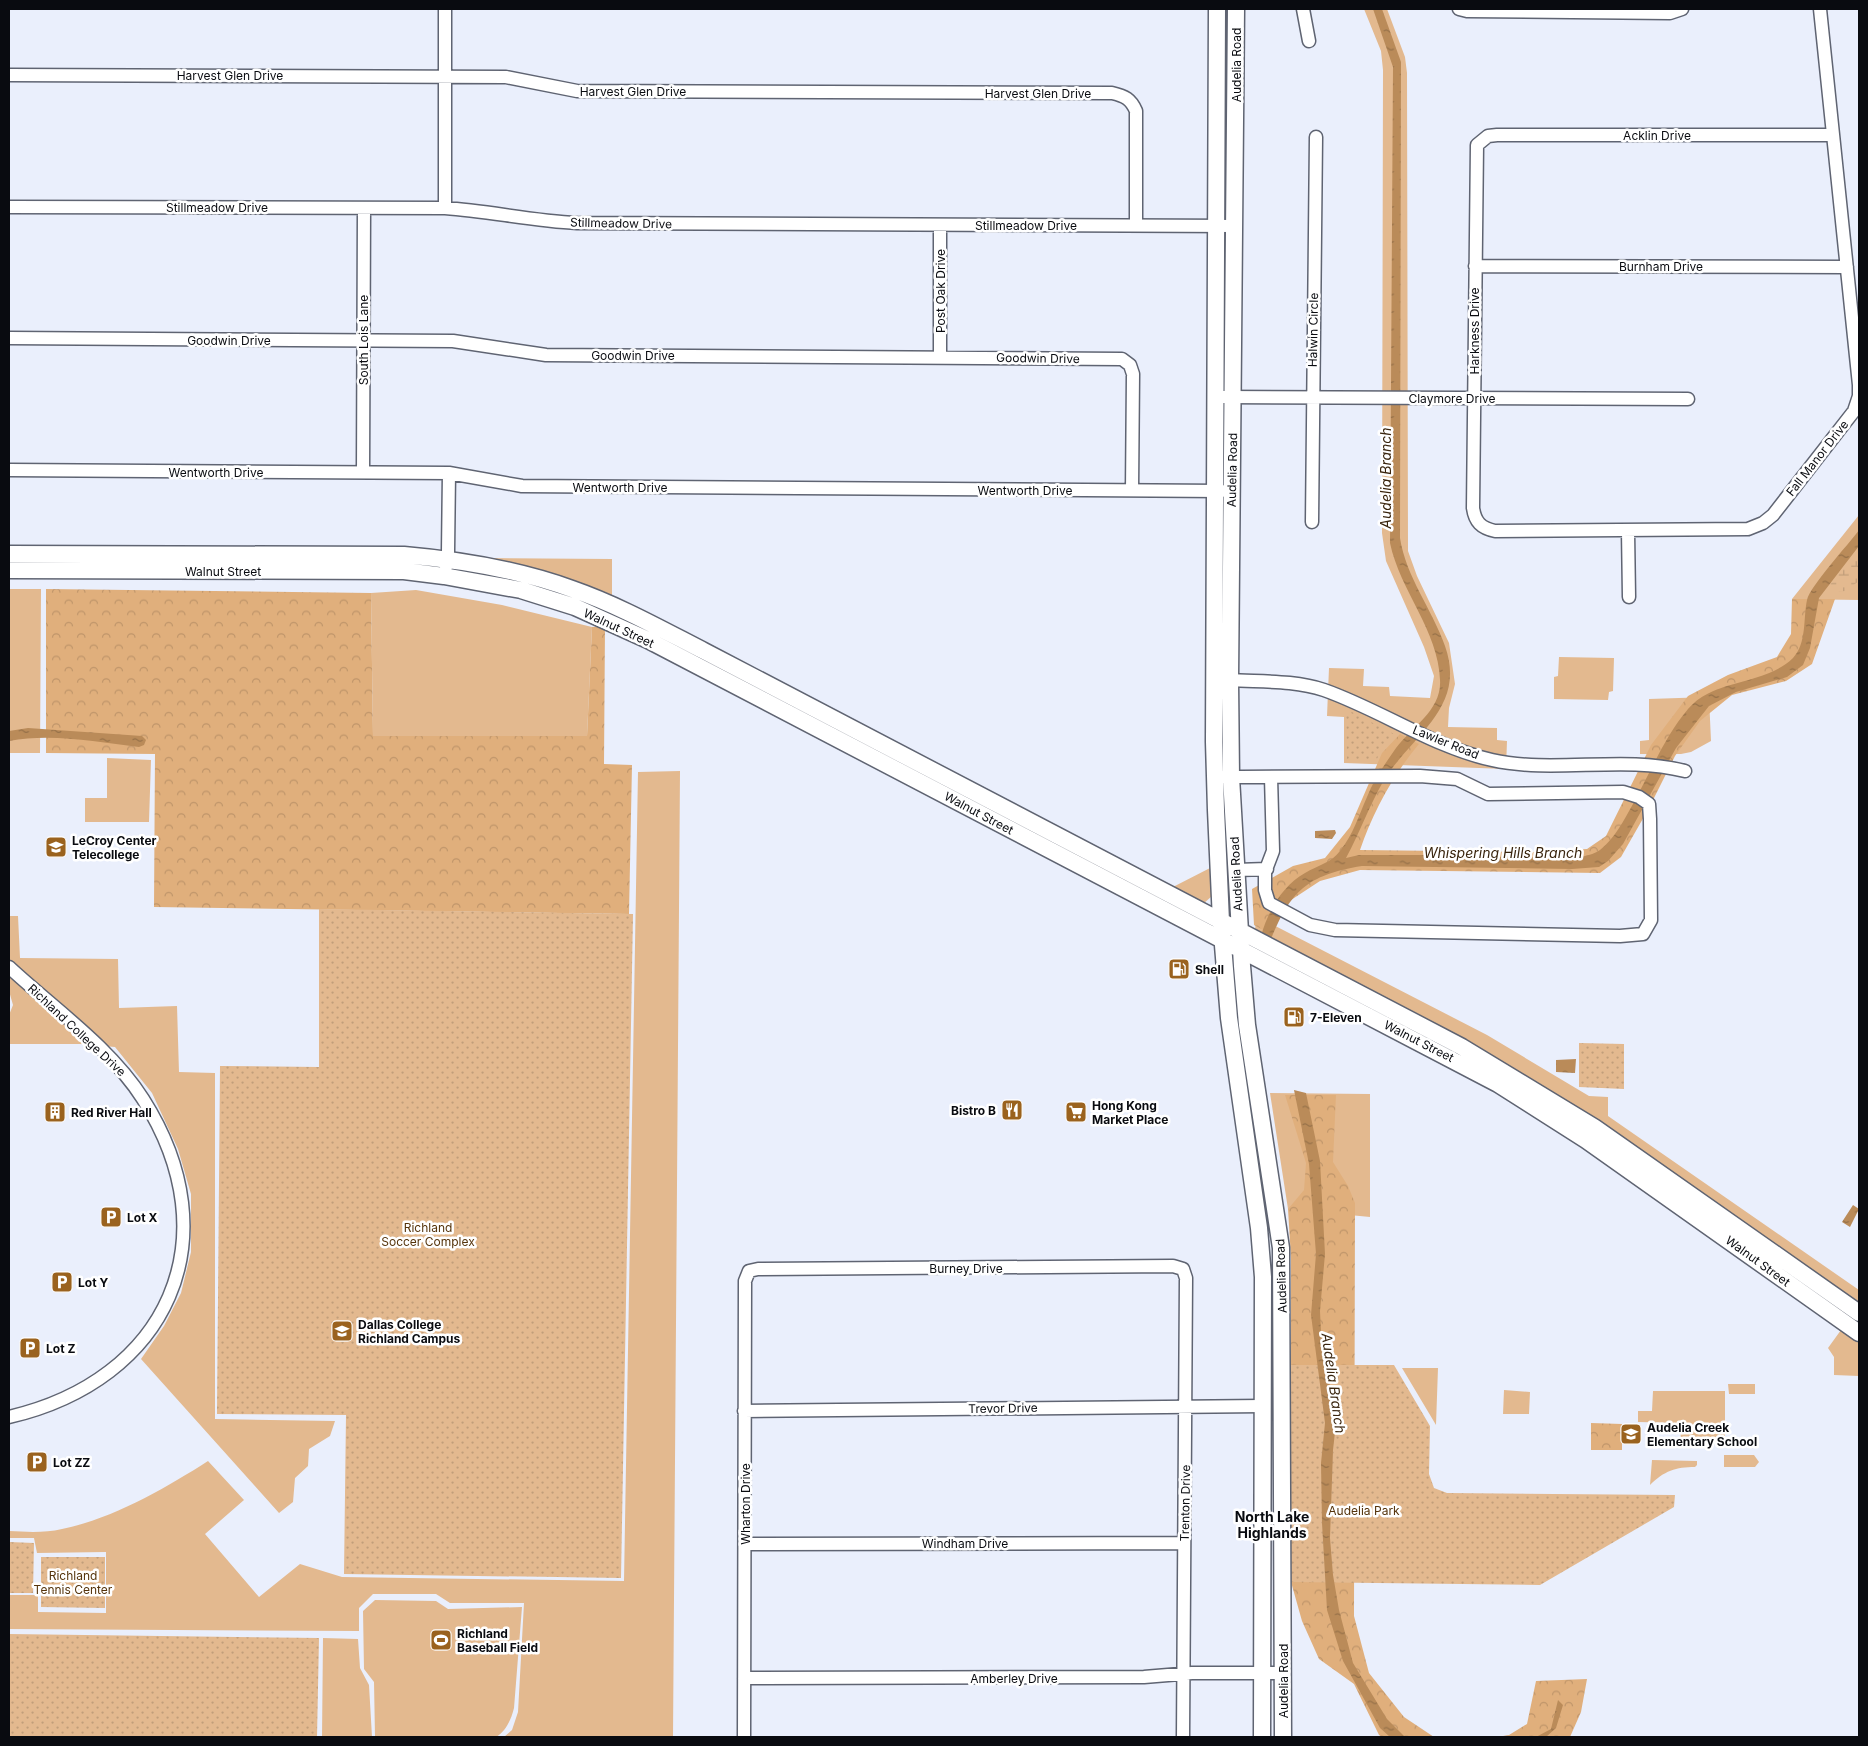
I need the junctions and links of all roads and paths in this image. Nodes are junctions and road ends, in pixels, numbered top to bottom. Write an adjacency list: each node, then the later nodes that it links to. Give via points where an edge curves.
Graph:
1 (445, 9): 11 (street)
2 (1216, 9): 20 (main road, Audelia Road)
3 (1236, 9): 21 (main road, Audelia Road)
4 (1303, 9): 9 (street)
5 (1459, 9): 8 (street)
6 (1682, 9): 8 (street, via 1670,13)
7 (1820, 9): 12 (street, Fall Manor Drive)
8 (1554, 11)
9 (1309, 41)
10 (9, 75): 11 (street, Harvest Glen Drive)
11 (445, 76): 17 (street); 19 (street, Harvest Glen Drive, via 522,78 577,91 1102,93 1123,96 1131,101 1136,111)
12 (1834, 135): 14 (street, Acklin Drive, via 1497,135); 23 (street, Fall Manor Drive)
13 (1316, 137): 29 (street, Halwin Circle)
14 (1481, 140): 22 (street, Harkness Drive, via 1475,150)
15 (9, 207): 16 (street, Stillmeadow Drive)
16 (364, 208): 17 (street, Stillmeadow Drive); 25 (street, South Lois Lane)
17 (444, 208): 18 (street, Stillmeadow Drive, via 493,212 548,222)
18 (940, 225): 19 (street, Stillmeadow Drive); 26 (street, Post Oak Drive)
19 (1136, 226): 20 (street, Stillmeadow Drive)
20 (1216, 226): 21 (street, Stillmeadow Drive); 27 (main road, Audelia Road)
21 (1235, 226): 28 (main road, Audelia Road)
22 (1475, 266): 23 (street, Burnham Drive); 30 (street, Harkness Drive)
23 (1847, 267): 40 (street, Fall Manor Drive, via 1859,396 1854,411 1773,515 1748,529)
24 (9, 338): 25 (street, Goodwin Drive)
25 (363, 340): 26 (street, Goodwin Drive, via 453,341 546,355); 33 (street, South Lois Lane)
26 (940, 357): 35 (street, Goodwin Drive, via 1122,359 1130,365 1133,374)
27 (1215, 397): 28 (street, Claymore Drive); 36 (main road, Audelia Road)
28 (1233, 397): 29 (street, Claymore Drive); 37 (main road, Audelia Road)
29 (1313, 397): 30 (street, Claymore Drive); 38 (street, Halwin Circle)
30 (1474, 398): 31 (street, Claymore Drive); 39 (street, Harkness Drive, via 1472,508)
31 (1688, 399)
32 (9, 470): 33 (street, Wentworth Drive)
33 (363, 472): 34 (street, Wentworth Drive)
34 (449, 473): 35 (street, Wentworth Drive, via 522,486); 42 (street)
35 (1132, 490): 36 (street, Wentworth Drive)
36 (1215, 491): 37 (street, Wentworth Drive); 48 (main road, Audelia Road)
37 (1232, 491): 48 (main road, Audelia Road)
38 (1312, 522)
39 (1477, 522): 40 (street, Fall Manor Drive, via 1495,531)
40 (1628, 531): 45 (street)
41 (9, 554): 42 (main road, Walnut Street, via 404,555)
42 (448, 559): 44 (street); 47 (main road, Walnut Street, via 504,569 573,589 634,615)
43 (9, 570): 44 (main road, Walnut Street, via 394,571)
44 (444, 576): 46 (main road, Walnut Street, via 535,594 575,607)
45 (1629, 597)
46 (648, 640): 47 (main road, via 654,636 683,649); 49 (main road, Walnut Street)
47 (704, 651): 49 (main road, Walnut Street)
48 (1222, 677): 50 (street, Lawler Road, via 1322,689 1464,752 1516,764 1652,764); 52 (main road, Audelia Road)
49 (826, 724): 53 (main road, Walnut Street)
50 (1685, 771)
51 (1273, 776): 52 (street); 54 (street, via 1273,851); 54 (street, via 1399,776 1457,780 1488,794 1625,793 1649,804 1651,920 1643,934 1610,936 1335,930 1310,925 1269,903 1265,890)
52 (1223, 777): 55 (main road, Audelia Road); 56 (main road, Audelia Road)
53 (965, 797): 56 (main road, Walnut Street); 57 (main road, Walnut Street)
54 (1267, 869): 55 (street)
55 (1236, 870): 58 (main road, Audelia Road)
56 (1221, 922): 57 (main road, Audelia Road); 58 (main road, Walnut Street)
57 (1222, 938): 58 (main road, Walnut Street); 61 (main road, Audelia Road, via 1229,1018)
58 (1240, 939): 60 (main road, Audelia Road, via 1248,1025); 64 (main road, Walnut Street, via 1507,1089 1696,1216)
59 (9, 967): 70 (street, Richland College Drive, via 118,1065 144,1100 174,1168 184,1226 179,1262 168,1298 157,1320 128,1357 56,1403)
60 (1271, 1182): 61 (main road); 67 (main road, Audelia Road, via 1281,1248)
61 (1253, 1183): 66 (main road, Audelia Road, via 1263,1278)
62 (1183, 1269): 63 (street, Burney Drive, via 1173,1266); 68 (street, Trenton Drive, via 1186,1278)
63 (749, 1271): 69 (street, Wharton Drive, via 745,1281)
64 (1849, 1312): 65 (main road, Walnut Street)
65 (1859, 1333)
66 (1262, 1406): 67 (main road); 68 (street, Trevor Drive); 73 (main road, Audelia Road)
67 (1283, 1406): 74 (main road, Audelia Road)
68 (1186, 1407): 69 (street, Trevor Drive); 71 (street, Trenton Drive)
69 (744, 1411): 72 (street, Wharton Drive)
70 (9, 1417)
71 (1184, 1542): 72 (street, Windham Drive); 75 (street, Trenton Drive)
72 (745, 1544): 78 (street, Wharton Drive)
73 (1262, 1597): 74 (main road); 76 (main road, Audelia Road)
74 (1283, 1597): 77 (main road, Audelia Road)
75 (1184, 1673): 76 (street, Amberley Drive); 78 (street, Amberley Drive, via 1144,1677); 80 (street, Trenton Drive)
76 (1262, 1673): 77 (street, Amberley Drive); 81 (main road, Audelia Road)
77 (1283, 1673): 82 (main road, Audelia Road)
78 (744, 1678): 79 (street, Wharton Drive)
79 (744, 1737)
80 (1183, 1737)
81 (1262, 1737)
82 (1283, 1737)

